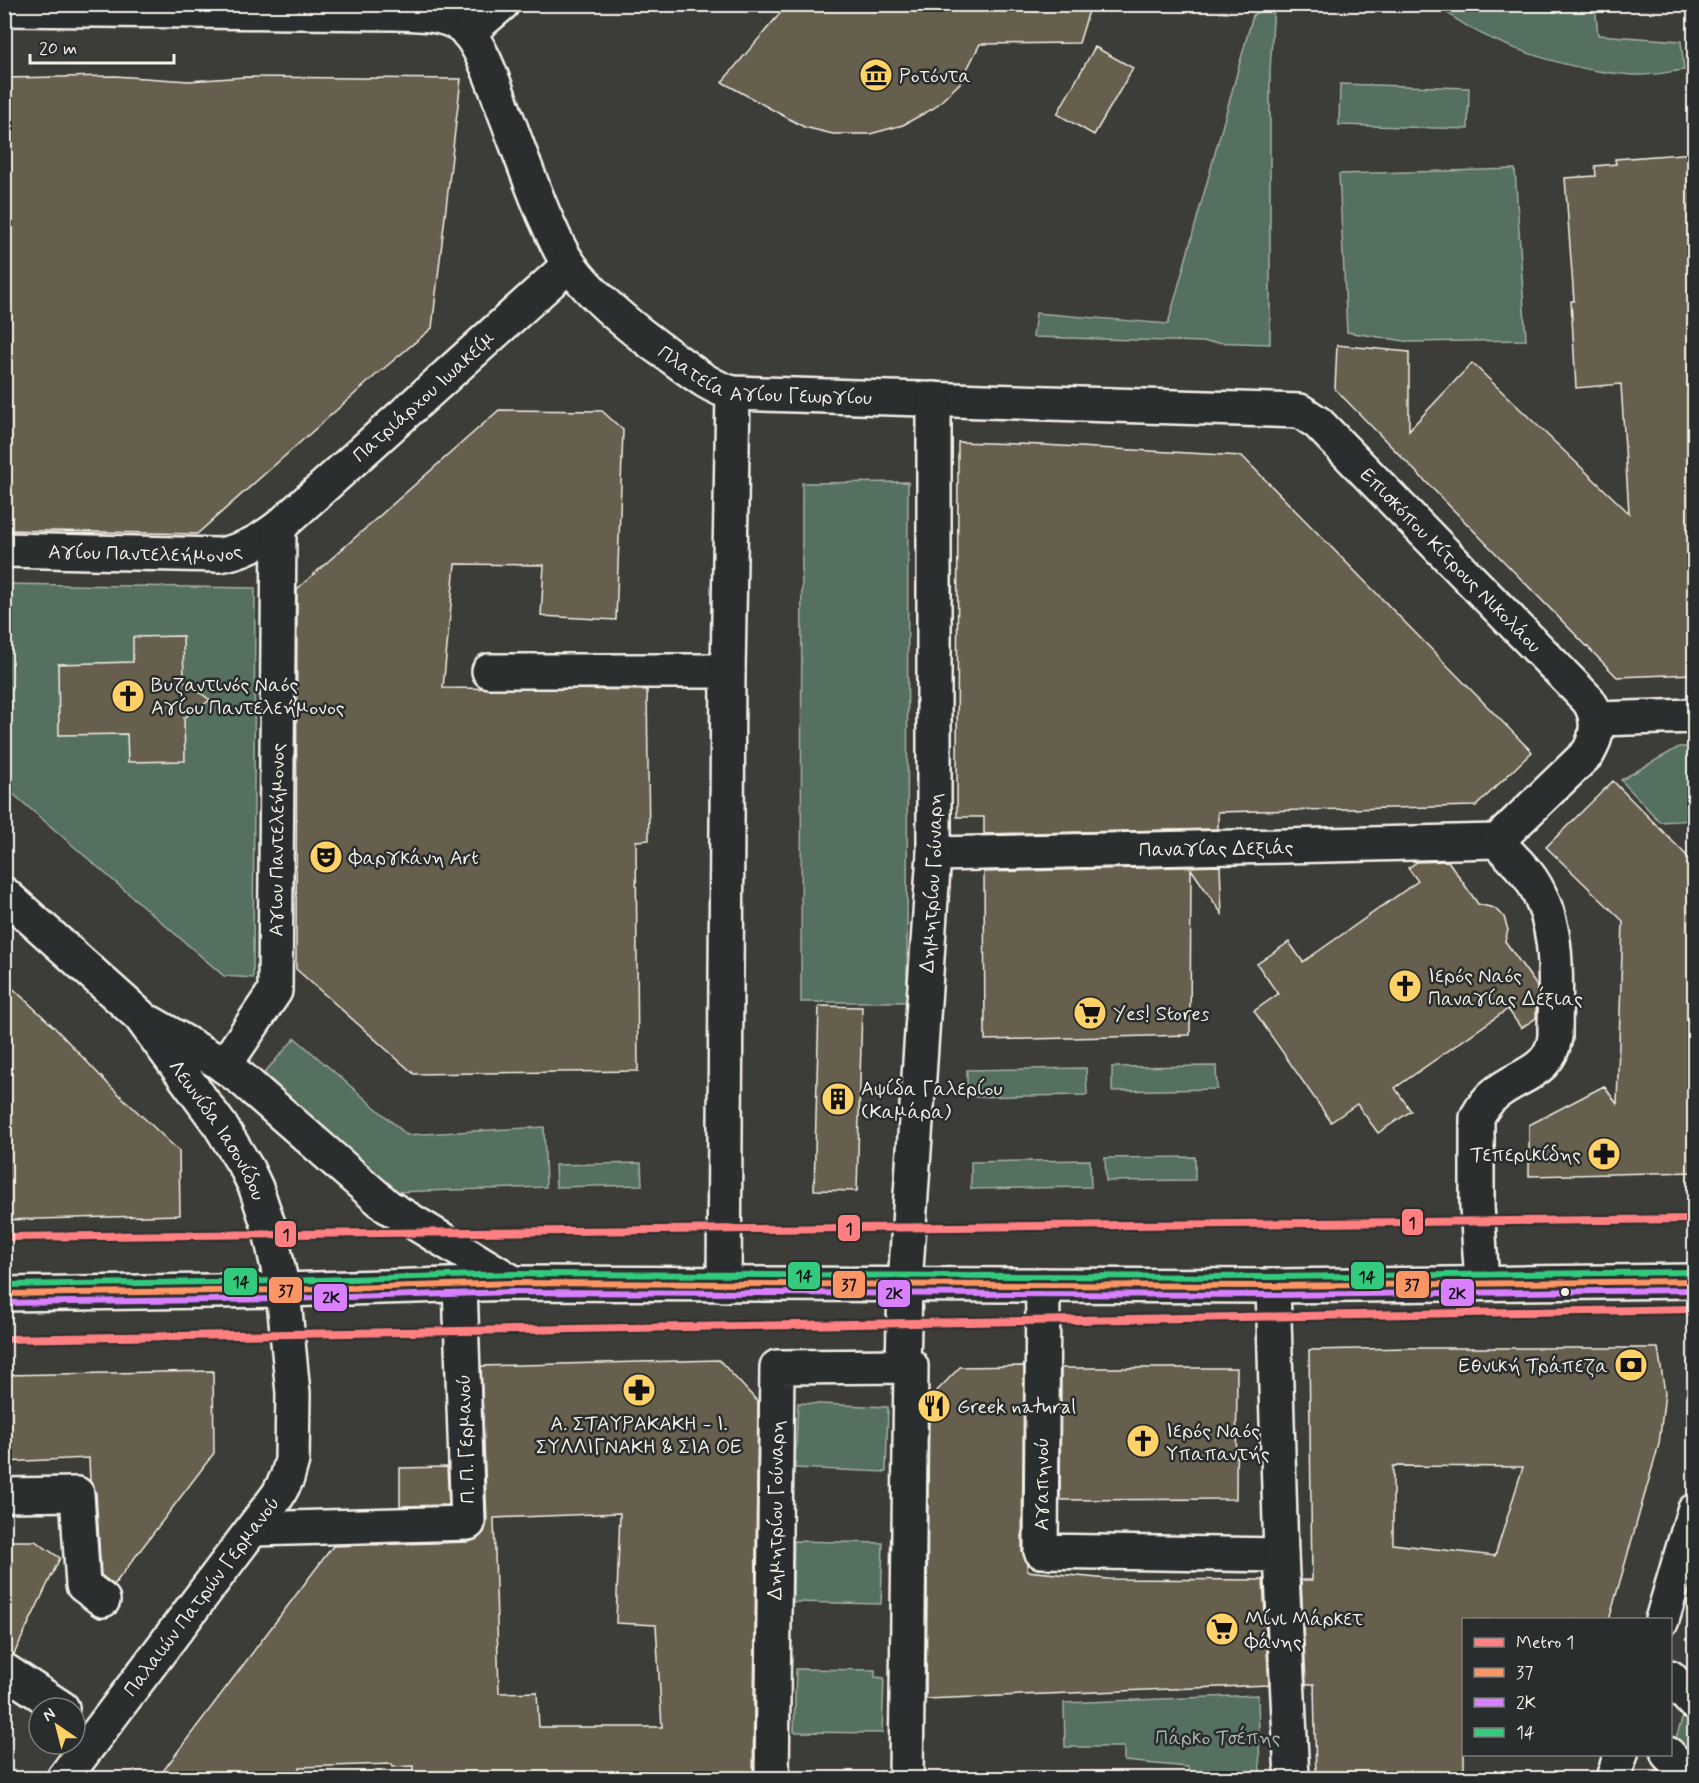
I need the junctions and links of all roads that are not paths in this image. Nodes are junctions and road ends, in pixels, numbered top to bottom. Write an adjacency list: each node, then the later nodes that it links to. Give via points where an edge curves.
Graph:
1 (502, 4): 3 (street)
2 (4, 9): 3 (street, via 417,14 450,20)
3 (468, 33): 4 (street, Πλατεία Αγίου Γεωργίου, via 489,72 553,237)
4 (569, 265): 5 (street, Πλατεία Αγίου Γεωργίου, via 616,314 652,344 700,378); 8 (street, Πατριάρχου Ιωακείμ)
5 (733, 393): 6 (street, Πλατεία Αγίου Γεωργίου); 11 (street)
6 (934, 399): 7 (street, Πλατεία Αγίου Γεωργίου); 15 (street, Δημητρίου Γούναρη)
7 (1295, 410): 13 (street, Επισκόπου Κίτρους Νικολάου, via 1318,423 1588,700)
8 (279, 526): 9 (street, Αγίου Παντελεήμονος, via 246,549 219,555); 18 (street, Αγιου Παντελεήμονος, via 275,991)
9 (4, 550)
10 (489, 671): 11 (street)
11 (728, 671): 24 (street)
12 (1695, 716): 13 (street)
13 (1596, 728): 14 (street, via 1588,753)
14 (1497, 842): 15 (street, Παναγίας Δεξιάς); 21 (street, via 1530,878 1547,913 1555,964 1555,1037 1554,1046 1541,1066 1495,1093 1477,1117)
15 (934, 854): 22 (street, Δημητρίου Γούναρη)
16 (4, 894): 17 (street)
17 (140, 1016): 18 (street); 27 (street, Λεωνίδα Ιασονίδου, via 220,1125 247,1169 266,1217)
18 (224, 1066): 20 (street, via 387,1206)
19 (1695, 1281): 21 (street)
20 (514, 1283): 23 (street); 24 (street)
21 (1482, 1283): 26 (street)
22 (905, 1284): 24 (street); 25 (street); 29 (street, Δημητρίου Γούναρη)
23 (460, 1285): 27 (street); 32 (street, Π. Π. Γερμανού, via 468,1523)
24 (724, 1285)
25 (1043, 1285): 26 (street); 33 (street, Αγαπηνού, via 1041,1551)
26 (1273, 1286): 33 (street)
27 (283, 1290): 28 (street); 32 (street, Παλαιών Πατρών Γερμανού, via 293,1393 292,1460 278,1495)
28 (4, 1294)
29 (903, 1366): 45 (street, Δημητρίου Γούναρη, via 777,1367); 46 (street, Δημητρίου Γούναρη, via 911,1366)
30 (4, 1495): 34 (street, via 77,1494 83,1585)
31 (1695, 1511): 35 (street)
32 (254, 1528): 40 (street, Παλαιών Πατρών Γερμανού)
33 (1281, 1555): 47 (street)
34 (103, 1600)
35 (1663, 1618)
36 (4, 1670): 38 (street)
37 (1672, 1678): 39 (street)
38 (44, 1696)
39 (1695, 1703)
40 (87, 1724)
41 (74, 1756): 44 (street, Παλαιών Πατρών Γερμανού)
42 (1621, 1756): 48 (street)
43 (1669, 1756): 49 (street)
44 (64, 1779)
45 (772, 1779)
46 (906, 1779)
47 (1292, 1779)
48 (1613, 1779)
49 (1690, 1779)

